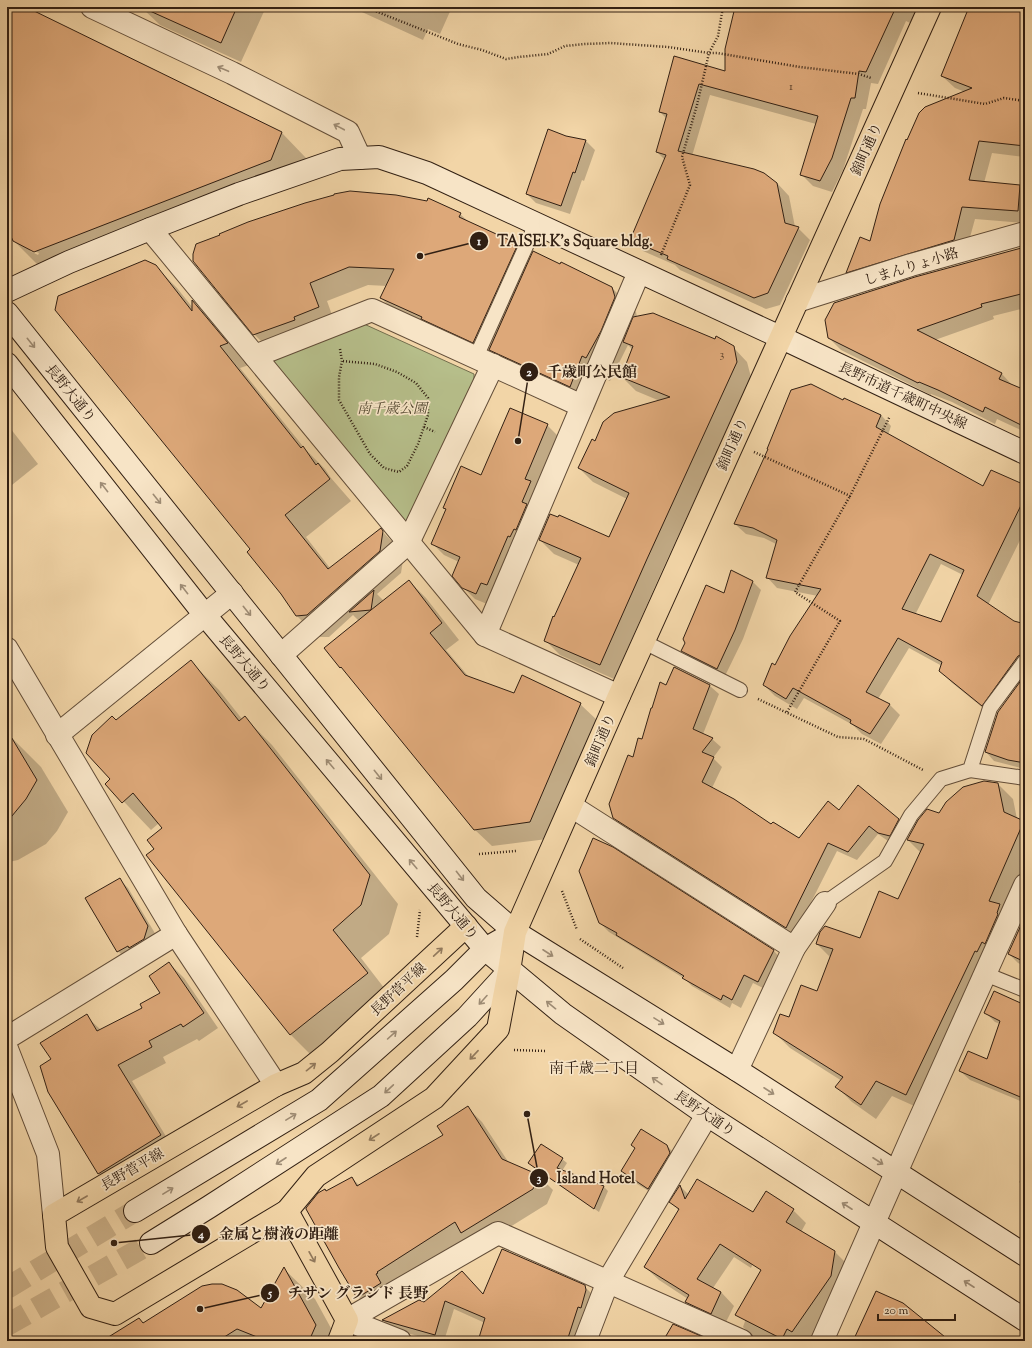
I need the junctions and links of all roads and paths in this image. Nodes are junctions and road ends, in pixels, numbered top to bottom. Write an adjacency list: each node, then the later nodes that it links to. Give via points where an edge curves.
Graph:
1 (92, 7): 9 (street, one-way to 1, via 348,132 232,73)
2 (365, 7): 5 (path, via 458,44 506,59 548,54 566,46 585,44 668,47)
3 (723, 7): 5 (path, via 718,36)
4 (930, 7): 15 (main road, 錦町通り)
5 (709, 54): 6 (path, via 717,53 860,74); 13 (path, via 698,105 682,157 690,186)
6 (872, 78)
7 (918, 93): 8 (path, via 986,104 1004,98)
8 (1025, 101)
9 (360, 158): 10 (street, 長野市道千歳町中央線, via 379,157 427,174); 11 (street, 長野市道千歳町中央線, via 340,159 238,194)
10 (536, 224): 13 (street, 長野市道千歳町中央線); 20 (lane)
11 (150, 229): 14 (street, 長野市道千歳町中央線); 19 (street)
12 (1025, 233): 15 (street, しまんりょ小路)
13 (646, 275): 18 (street, 長野市道千歳町中央線); 24 (street)
14 (7, 291)
15 (797, 301): 18 (main road, 錦町通り)
16 (7, 313): 29 (street, 長野大通り, one-way to 29)
17 (335, 324): 19 (street); 20 (street, via 372,310); 21 (path)
18 (780, 337): 23 (street, 長野市道千歳町中央線); 25 (main road, 錦町通り)
19 (255, 356): 28 (street)
20 (485, 361): 24 (street); 28 (street)
21 (342, 362): 21 (path, via 339,400 370,454 384,468 399,472 407,466 418,444 428,415 428,398 416,384 397,372 376,364)
22 (7, 364): 30 (street, 長野大通り, one-way to 22)
23 (900, 394): 26 (street, 長野市道千歳町中央線); 27 (path)
24 (582, 406): 31 (street)
25 (733, 442): 27 (path); 32 (main road, 錦町通り)
26 (1025, 453)
27 (850, 496): 38 (path, via 795,592 840,621)
28 (408, 543): 31 (street); 34 (street)
29 (232, 593): 30 (street); 34 (street, 長野大通り, one-way to 34)
30 (204, 614): 39 (street); 50 (street, 長野大通り, one-way to 30)
31 (485, 635): 37 (street)
32 (644, 642): 36 (lane); 37 (main road, 錦町通り)
33 (7, 649): 39 (street)
34 (281, 655): 52 (street, 長野大通り, one-way to 52, via 476,898)
35 (1025, 661): 40 (lane, via 990,708)
36 (740, 690): 38 (path)
37 (619, 696): 43 (main road, 錦町通り)
38 (787, 712): 42 (path, via 838,737 864,739)
39 (57, 735): 53 (street)
40 (970, 770): 41 (lane); 42 (lane)
41 (1025, 778)
42 (941, 779): 48 (lane, via 911,815 885,861)
43 (571, 806): 52 (main road, 錦町通り); 55 (street)
44 (516, 851): 45 (path)
45 (479, 854)
46 (1025, 885): 58 (street)
47 (562, 892): 51 (path)
48 (825, 904): 55 (street)
49 (420, 910): 54 (path)
50 (466, 926): 56 (street, 長野大通り); 65 (main road, 長野菅平線, one-way to 50, via 304,1073 330,1052)
51 (576, 930)
52 (516, 932): 56 (street); 57 (main road); 64 (street, 長野大通り, one-way to 64)
53 (176, 934): 60 (street); 65 (street)
54 (416, 940)
55 (794, 948): 64 (street)
56 (485, 950): 57 (street, 長野大通り); 68 (street, one-way to 56, via 319,1100)
57 (509, 970): 66 (street, 長野大通り, one-way to 57, via 563,1014); 69 (main road, one-way to 69, via 498,1029 434,1098 316,1176); 72 (street, one-way to 72, via 472,1012 381,1096)
58 (985, 974): 59 (lane); 67 (street)
59 (1025, 990)
60 (7, 1038)
61 (7, 1049): 70 (street, via 48,1154)
62 (514, 1050): 63 (path)
63 (546, 1051)
64 (737, 1070): 67 (street, 長野大通り, one-way to 67)
65 (276, 1085): 70 (main road, 長野菅平線, one-way to 70)
66 (707, 1115): 71 (street, 長野大通り, one-way to 66); 74 (street)
67 (896, 1173): 71 (street); 73 (street, 長野大通り)
68 (135, 1211)
69 (287, 1211): 70 (main road, via 115,1314 91,1307 57,1247); 75 (main road, one-way to 75)
70 (54, 1215)
71 (874, 1224): 76 (street, 長野大通り, one-way to 71); 81 (street)
72 (151, 1243)
73 (1025, 1255)
74 (608, 1281): 75 (street, via 498,1233); 79 (street); 80 (street)
75 (347, 1320): 77 (main road); 78 (street)
76 (1025, 1320)
77 (339, 1341)
78 (400, 1341)
79 (585, 1341)
80 (742, 1341)
81 (822, 1341)

